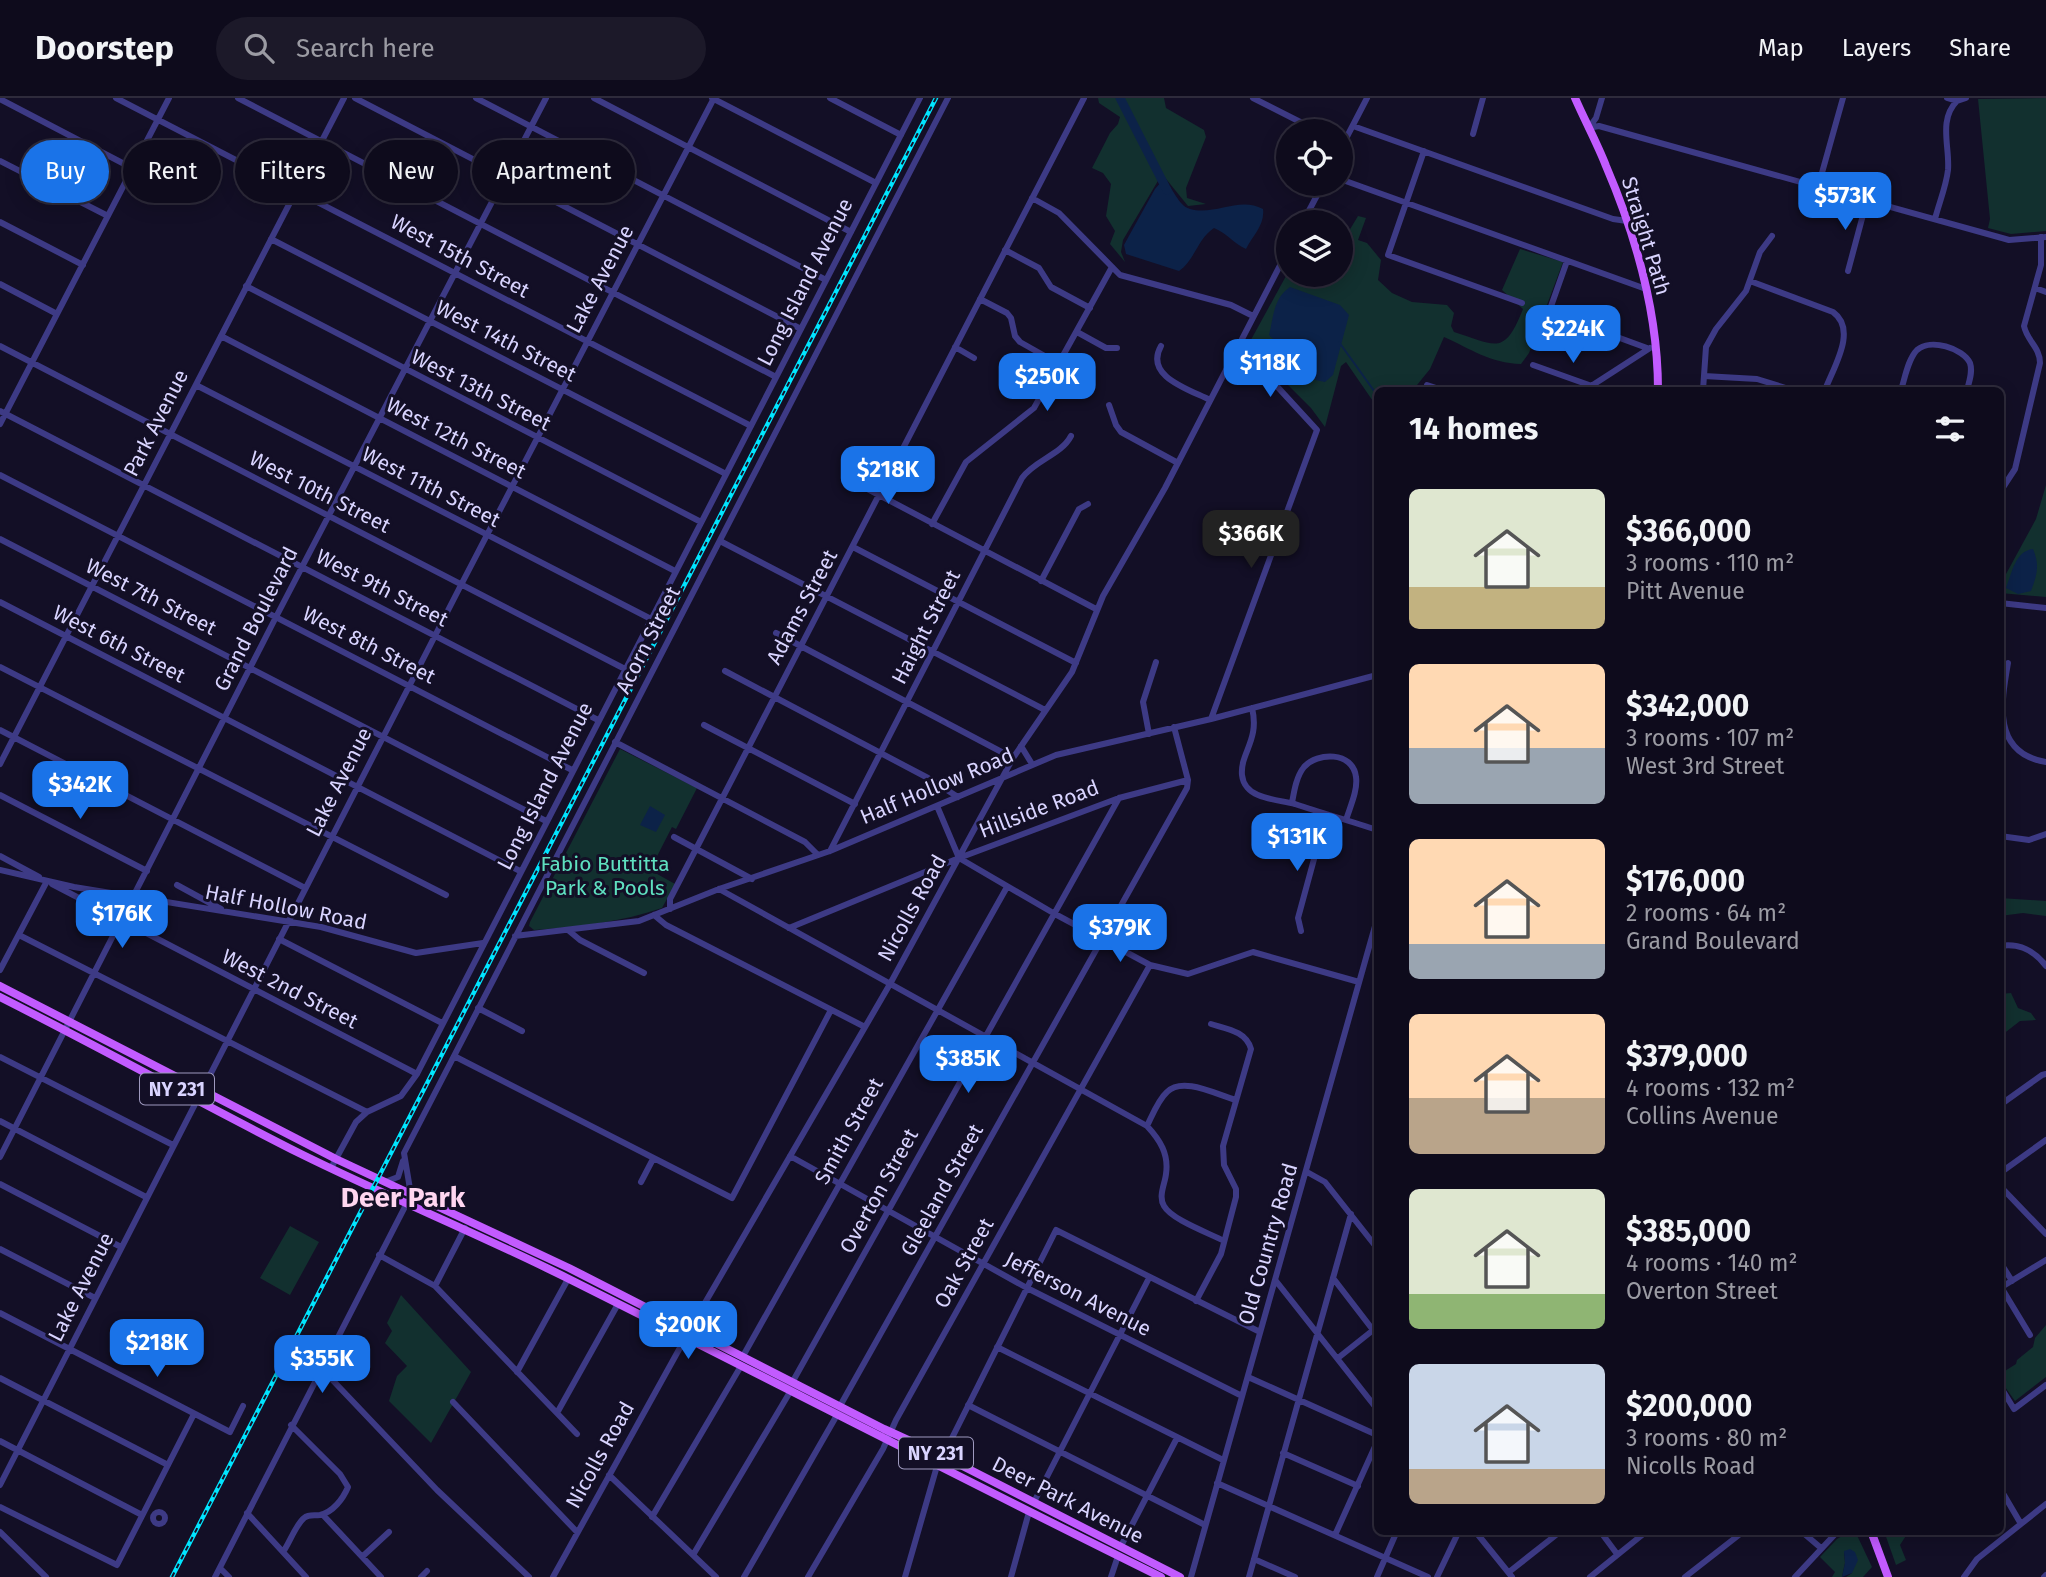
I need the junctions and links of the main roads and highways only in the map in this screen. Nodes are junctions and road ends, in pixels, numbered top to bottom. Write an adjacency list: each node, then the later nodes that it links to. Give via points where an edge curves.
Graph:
1 (1574, 98): 2 (main road, Straight Path, via 1627,221 1646,289)
2 (1658, 387)
3 (0, 986): 5 (main road, Deer Park Avenue / NY 231)
4 (0, 997): 5 (main road, Deer Park Avenue / NY 231)
5 (68, 1026): 6 (main road, Deer Park Avenue / NY 231, via 385,1182); 6 (main road, Deer Park Avenue / NY 231, via 197,1100 331,1168)
6 (409, 1199): 7 (main road, Deer Park Avenue / NY 231); 8 (main road, Deer Park Avenue / NY 231)
7 (536, 1252): 8 (main road); 9 (main road, Deer Park Avenue / NY 231, via 793,1381)
8 (516, 1253): 9 (main road, Deer Park Avenue / NY 231, via 790,1392)
9 (839, 1410): 10 (main road, Deer Park Avenue / NY 231)
10 (888, 1437): 12 (main road, Deer Park Avenue / NY 231); 14 (main road, Deer Park Avenue / NY 231, via 943,1456)
11 (1872, 1535): 15 (main road)
12 (1151, 1575): 13 (main road, Deer Park Avenue / NY 231)
13 (1161, 1577)
14 (1180, 1577)
15 (1888, 1577)

